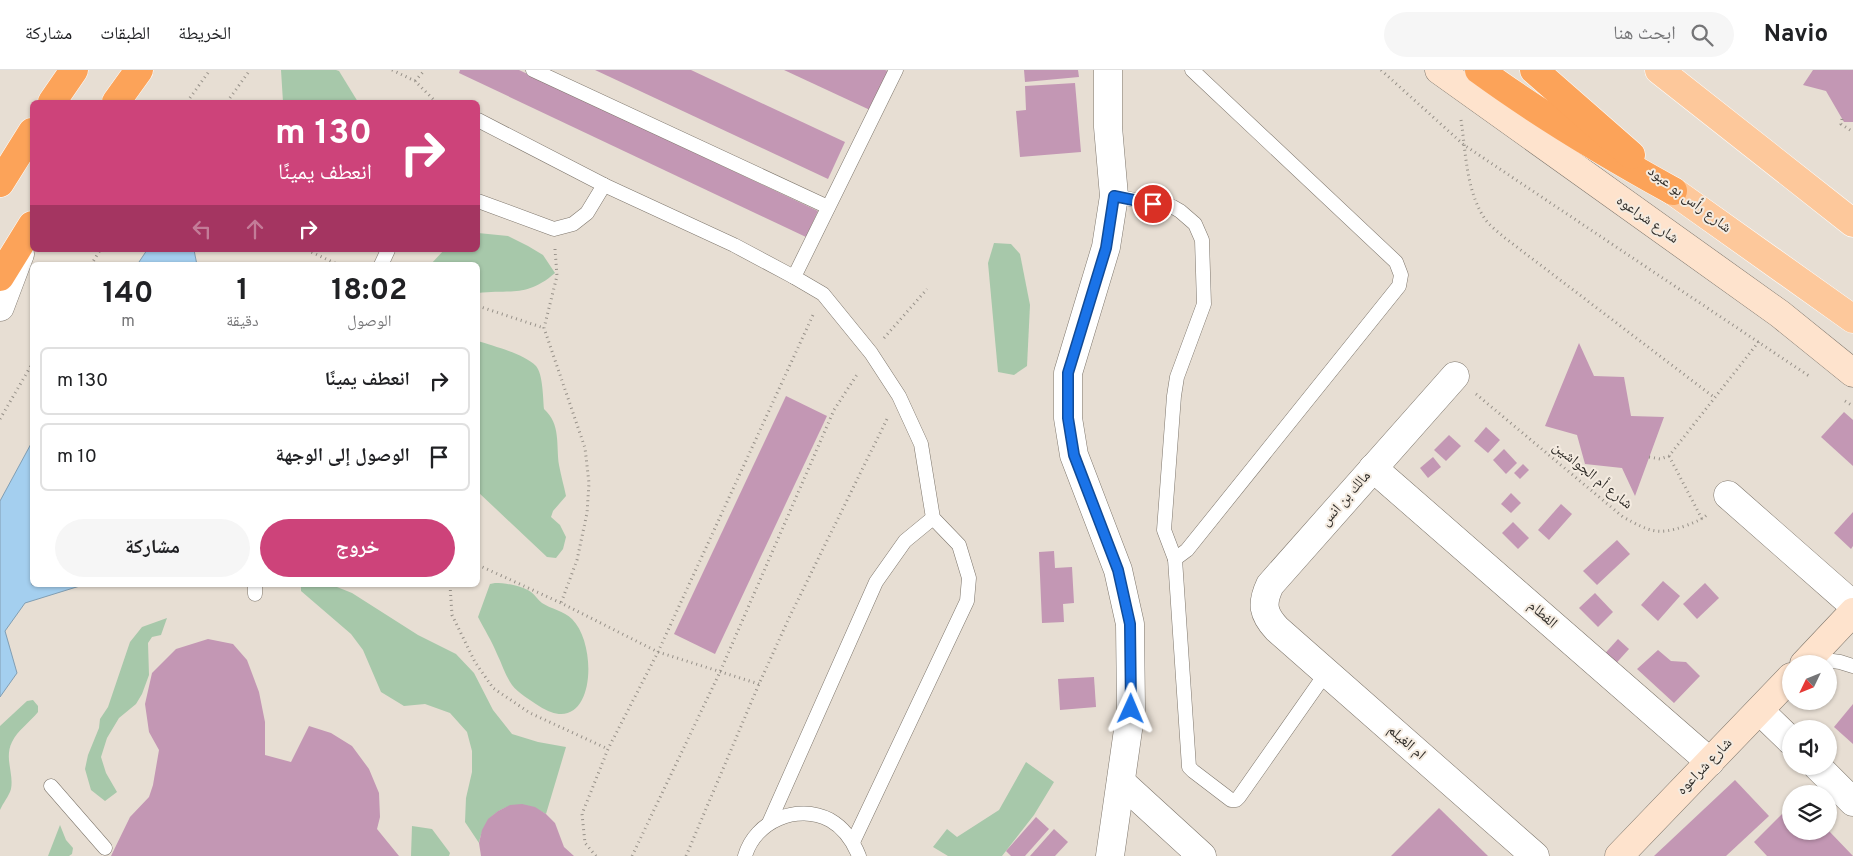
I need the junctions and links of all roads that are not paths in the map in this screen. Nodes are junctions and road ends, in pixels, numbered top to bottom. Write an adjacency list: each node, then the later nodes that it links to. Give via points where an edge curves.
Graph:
1 (74, 70): 11 (highway)
2 (139, 70): 12 (highway)
3 (533, 70): 20 (lane)
4 (896, 70): 20 (lane)
5 (1108, 70): 18 (street, via 1108,127)
6 (1192, 70): 33 (lane, via 1396,262 1401,275 1400,286 1187,550)
7 (1479, 70): 17 (highway, via 1589,144)
8 (1534, 70): 17 (highway, شارع رأس بو عبود)
9 (1659, 70): 21 (main road)
10 (1447, 76): 28 (street, شارع شراعوه, via 1780,314)
11 (53, 100)
12 (117, 100)
13 (480, 121): 16 (lane)
14 (30, 135): 15 (highway)
15 (0, 183)
16 (604, 184): 19 (lane, via 587,213 573,224 554,229); 24 (lane)
17 (1673, 191): 27 (main road, شارع رأس بو عبود)
18 (1114, 196): 33 (lane, via 1173,207 1195,224 1202,240 1204,304 1177,377 1174,396 1164,530); 46 (street, via 1106,248 1068,373 1068,418 1074,455 1118,570 1130,624 1131,709)
19 (480, 202)
20 (828, 207): 24 (lane)
21 (1853, 223)
22 (30, 230): 25 (highway)
23 (30, 231): 26 (street)
24 (794, 276): 32 (lane, via 823,294 899,396 922,444)
25 (0, 277)
26 (0, 306)
27 (1853, 319)
28 (1853, 373)
29 (1455, 376): 30 (street, مالك بن انس)
30 (1373, 468): 36 (street, مالك بن انس, via 1270,585 1264,606 1268,619); 44 (street, الفطام)
31 (1728, 495): 34 (street)
32 (933, 518): 49 (lane, via 906,541 876,582); 50 (lane, via 959,545 970,578 967,601)
33 (1175, 559): 40 (lane, via 1189,767 1231,800 1239,797)
34 (1853, 605)
35 (1853, 612): 37 (street)
36 (1277, 629): 40 (street, ام الغيلم)
37 (1813, 655)
38 (1838, 662): 39 (lane)
39 (1853, 666)
40 (1326, 672): 56 (street, ام الغيلم)
41 (1782, 687): 42 (street, شارع شراعوه)
42 (1760, 711): 43 (street); 44 (street, شارع شراعوه)
43 (1782, 733)
44 (1710, 762): 57 (street, شارع شراعوه)
45 (1826, 775): 48 (street)
46 (1121, 782): 54 (street); 55 (street)
47 (51, 786): 51 (lane)
48 (1853, 802)
49 (769, 823): 50 (lane, via 784,816 816,815 843,830); 52 (lane, via 756,834)
50 (853, 842): 53 (lane)
51 (105, 848)
52 (745, 856)
53 (859, 856)
54 (1110, 856)
55 (1202, 856)
56 (1535, 856)
57 (1619, 856)

